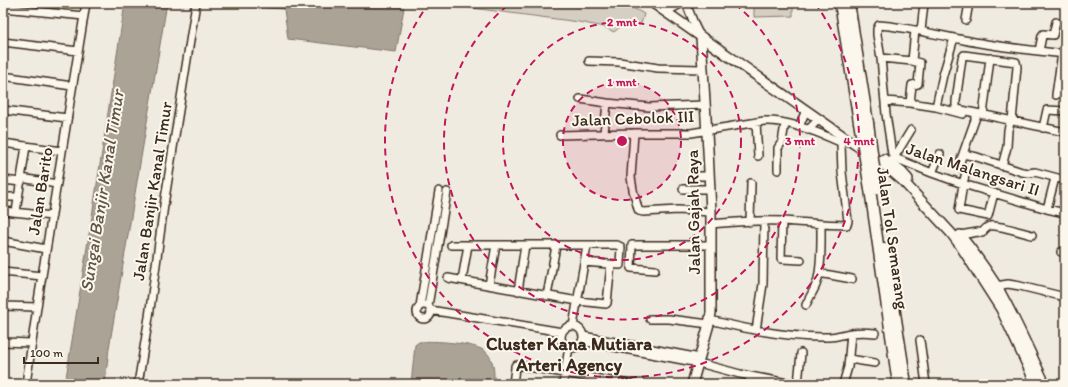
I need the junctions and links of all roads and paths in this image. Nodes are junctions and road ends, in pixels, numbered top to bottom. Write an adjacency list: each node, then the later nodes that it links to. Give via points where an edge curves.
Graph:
1 (86, 3): 12 (street, Jalan Barito)
2 (196, 3): 144 (street, Jalan Banjir Kanal Timur)
3 (653, 3): 17 (main road)
4 (680, 3): 10 (main road)
5 (686, 3): 15 (street)
6 (840, 3): 45 (highway, Jalan Tol Semarang)
7 (849, 3): 45 (highway, Jalan Tol Semarang)
8 (924, 3): 16 (street)
9 (969, 3): 13 (street)
10 (668, 5): 15 (main road)
11 (3, 8): 12 (street)
12 (84, 16): 20 (street, Jalan Barito)
13 (966, 20)
14 (1056, 22): 21 (street, via 1053,35 1043,34)
15 (695, 26): 17 (street); 63 (main road)
16 (918, 31): 18 (street); 23 (street, via 879,25 877,35); 26 (street)
17 (701, 37): 27 (main road, Jalan Gajah Raya); 38 (main road)
18 (954, 38): 21 (street); 36 (street)
19 (3, 42): 20 (street)
20 (78, 51): 29 (street, Jalan Barito)
21 (1039, 51): 22 (street)
22 (1064, 54): 30 (street)
23 (880, 58): 26 (street); 32 (street)
24 (990, 58): 40 (street); 40 (street, via 964,55 962,58 956,107); 44 (street, via 1017,63)
25 (589, 61): 27 (street, via 619,62 658,68)
26 (912, 61): 34 (street, via 920,62 918,84 912,85)
27 (702, 69): 35 (main road, Jalan Gajah Raya)
28 (3, 76): 29 (street)
29 (72, 86): 41 (street, Jalan Barito)
30 (1056, 95)
31 (580, 99): 33 (street)
32 (885, 100): 34 (street); 63 (street)
33 (607, 103): 35 (street, via 649,107); 55 (street)
34 (910, 103): 36 (street)
35 (705, 105): 50 (main road, Jalan Gajah Raya)
36 (936, 108): 40 (street)
37 (3, 110): 41 (street)
38 (806, 110): 42 (main road); 47 (street)
39 (1065, 111): 49 (street, via 1047,110)
40 (979, 116): 44 (street); 61 (street)
41 (67, 118): 59 (street, Jalan Barito)
42 (819, 119): 51 (street); 156 (main road, via 902,180 952,233 1001,309)
43 (756, 122): 46 (street, Jalan Cebolok III, via 773,121); 50 (street, Jalan Cebolok III); 62 (street)
44 (1011, 122): 48 (street); 49 (street); 64 (street)
45 (864, 123): 78 (highway, Jalan Tol Semarang, bridge)
46 (785, 124): 47 (street, Jalan Cebolok III); 65 (street, via 782,142 778,148)
47 (799, 127): 51 (street, Jalan Cebolok III)
48 (1029, 128)
49 (1043, 128): 53 (street)
50 (707, 130): 54 (street, Jalan Cebolok III, via 686,133); 68 (main road, Jalan Gajah Raya)
51 (808, 130): 92 (street, Jalan Cebolok III, via 840,142 841,145 848,222 846,225)
52 (911, 130): 63 (street)
53 (1065, 132)
54 (634, 133): 55 (street, Jalan Cebolok III); 85 (street, via 631,177 639,212)
55 (604, 134): 56 (street, Jalan Cebolok III)
56 (560, 135)
57 (3, 143): 58 (street)
58 (26, 146): 59 (street); 71 (street)
59 (62, 151): 74 (street, Jalan Barito)
60 (940, 154): 66 (street)
61 (963, 154): 64 (street); 75 (street, via 958,165 966,170)
62 (758, 156)
63 (893, 161): 66 (street, Jalan Malangsari II); 93 (main road)
64 (1002, 166): 69 (street)
65 (778, 170)
66 (932, 173): 75 (street, Jalan Malangsari II)
67 (693, 176): 68 (street)
68 (710, 176): 77 (main road, Jalan Gajah Raya)
69 (1055, 178): 72 (street); 82 (street)
70 (3, 180): 71 (street)
71 (21, 180): 74 (street); 81 (street)
72 (1065, 180)
73 (752, 183): 90 (street)
74 (57, 184): 87 (street, Jalan Barito)
75 (963, 184): 79 (street, Jalan Malangsari II); 79 (street, via 959,210 988,216)
76 (683, 189): 77 (street)
77 (710, 189): 85 (main road, Jalan Gajah Raya)
78 (873, 190): 153 (highway, Jalan Tol Semarang); 154 (highway, Jalan Tol Semarang)
79 (994, 193): 82 (street, Jalan Malangsari II)
80 (3, 197): 81 (street)
81 (18, 197): 84 (street)
82 (1047, 209): 86 (street, Jalan Malangsari II)
83 (3, 211): 84 (street)
84 (16, 212): 87 (street)
85 (711, 212): 91 (main road, Jalan Gajah Raya)
86 (1065, 213)
87 (52, 216): 103 (street, Jalan Barito)
88 (764, 221): 89 (street); 90 (street); 128 (street, via 764,284)
89 (782, 221): 92 (street); 104 (street, via 781,258)
90 (750, 222): 91 (street)
91 (711, 224): 100 (main road, Jalan Gajah Raya)
92 (821, 224): 109 (street)
93 (960, 235): 94 (street, via 982,233 991,226); 115 (main road)
94 (1032, 235)
95 (3, 241): 103 (street)
96 (451, 245): 97 (street)
97 (468, 245): 98 (street); 113 (street)
98 (496, 245): 99 (street); 114 (street)
99 (525, 245): 101 (street); 116 (street)
100 (711, 245): 107 (street, via 632,245 631,268); 126 (main road, Jalan Gajah Raya)
101 (556, 246): 102 (street); 117 (street)
102 (587, 246): 105 (street); 106 (street, via 620,246 620,265)
103 (46, 249): 110 (street, Jalan Barito)
104 (801, 260)
105 (584, 262): 106 (street); 119 (street)
106 (611, 264): 119 (street, via 607,303)
107 (655, 270)
108 (3, 272): 110 (street)
109 (819, 273): 112 (street); 120 (street)
110 (42, 276): 123 (street, Jalan Barito)
111 (448, 278): 113 (street)
112 (852, 279)
113 (462, 280): 114 (street)
114 (489, 285): 116 (street)
115 (996, 286): 118 (street, via 1008,284); 157 (main road)
116 (518, 290): 117 (street)
117 (547, 296): 119 (street)
118 (1065, 297)
119 (578, 301): 127 (street)
120 (806, 305)
121 (3, 306): 123 (street)
122 (420, 306): 124 (street); 124 (street, via 417,314 422,318 429,316); 124 (street, via 443,192)
123 (37, 307): 135 (street, Jalan Barito)
124 (429, 308): 129 (street)
125 (650, 319): 126 (street)
126 (710, 322): 128 (street); 139 (main road, Jalan Gajah Raya)
127 (574, 326): 129 (street, via 567,327); 132 (street, via 580,330)
128 (756, 330): 130 (street, via 829,337)
129 (562, 332): 136 (street, via 562,342)
130 (851, 333): 131 (street); 138 (street)
131 (875, 333)
132 (582, 339): 136 (street, via 576,346); 139 (street)
133 (920, 340): 155 (street)
134 (3, 342): 135 (street)
135 (32, 343): 143 (street, Jalan Barito)
136 (569, 347): 141 (street)
137 (801, 353): 151 (street)
138 (849, 359): 140 (street); 152 (street)
139 (699, 360): 142 (street); 148 (main road, Jalan Gajah Raya)
140 (875, 363)
141 (564, 374): 145 (street, via 517,365); 146 (street); 147 (street)
142 (750, 376): 149 (street); 150 (street)
143 (26, 384)
144 (138, 384)
145 (513, 384)
146 (563, 384)
147 (629, 384)
148 (692, 384)
149 (749, 384)
150 (793, 384)
151 (798, 384)
152 (843, 384)
153 (898, 384)
154 (906, 384)
155 (926, 384)
156 (1036, 384)
157 (1045, 384)

